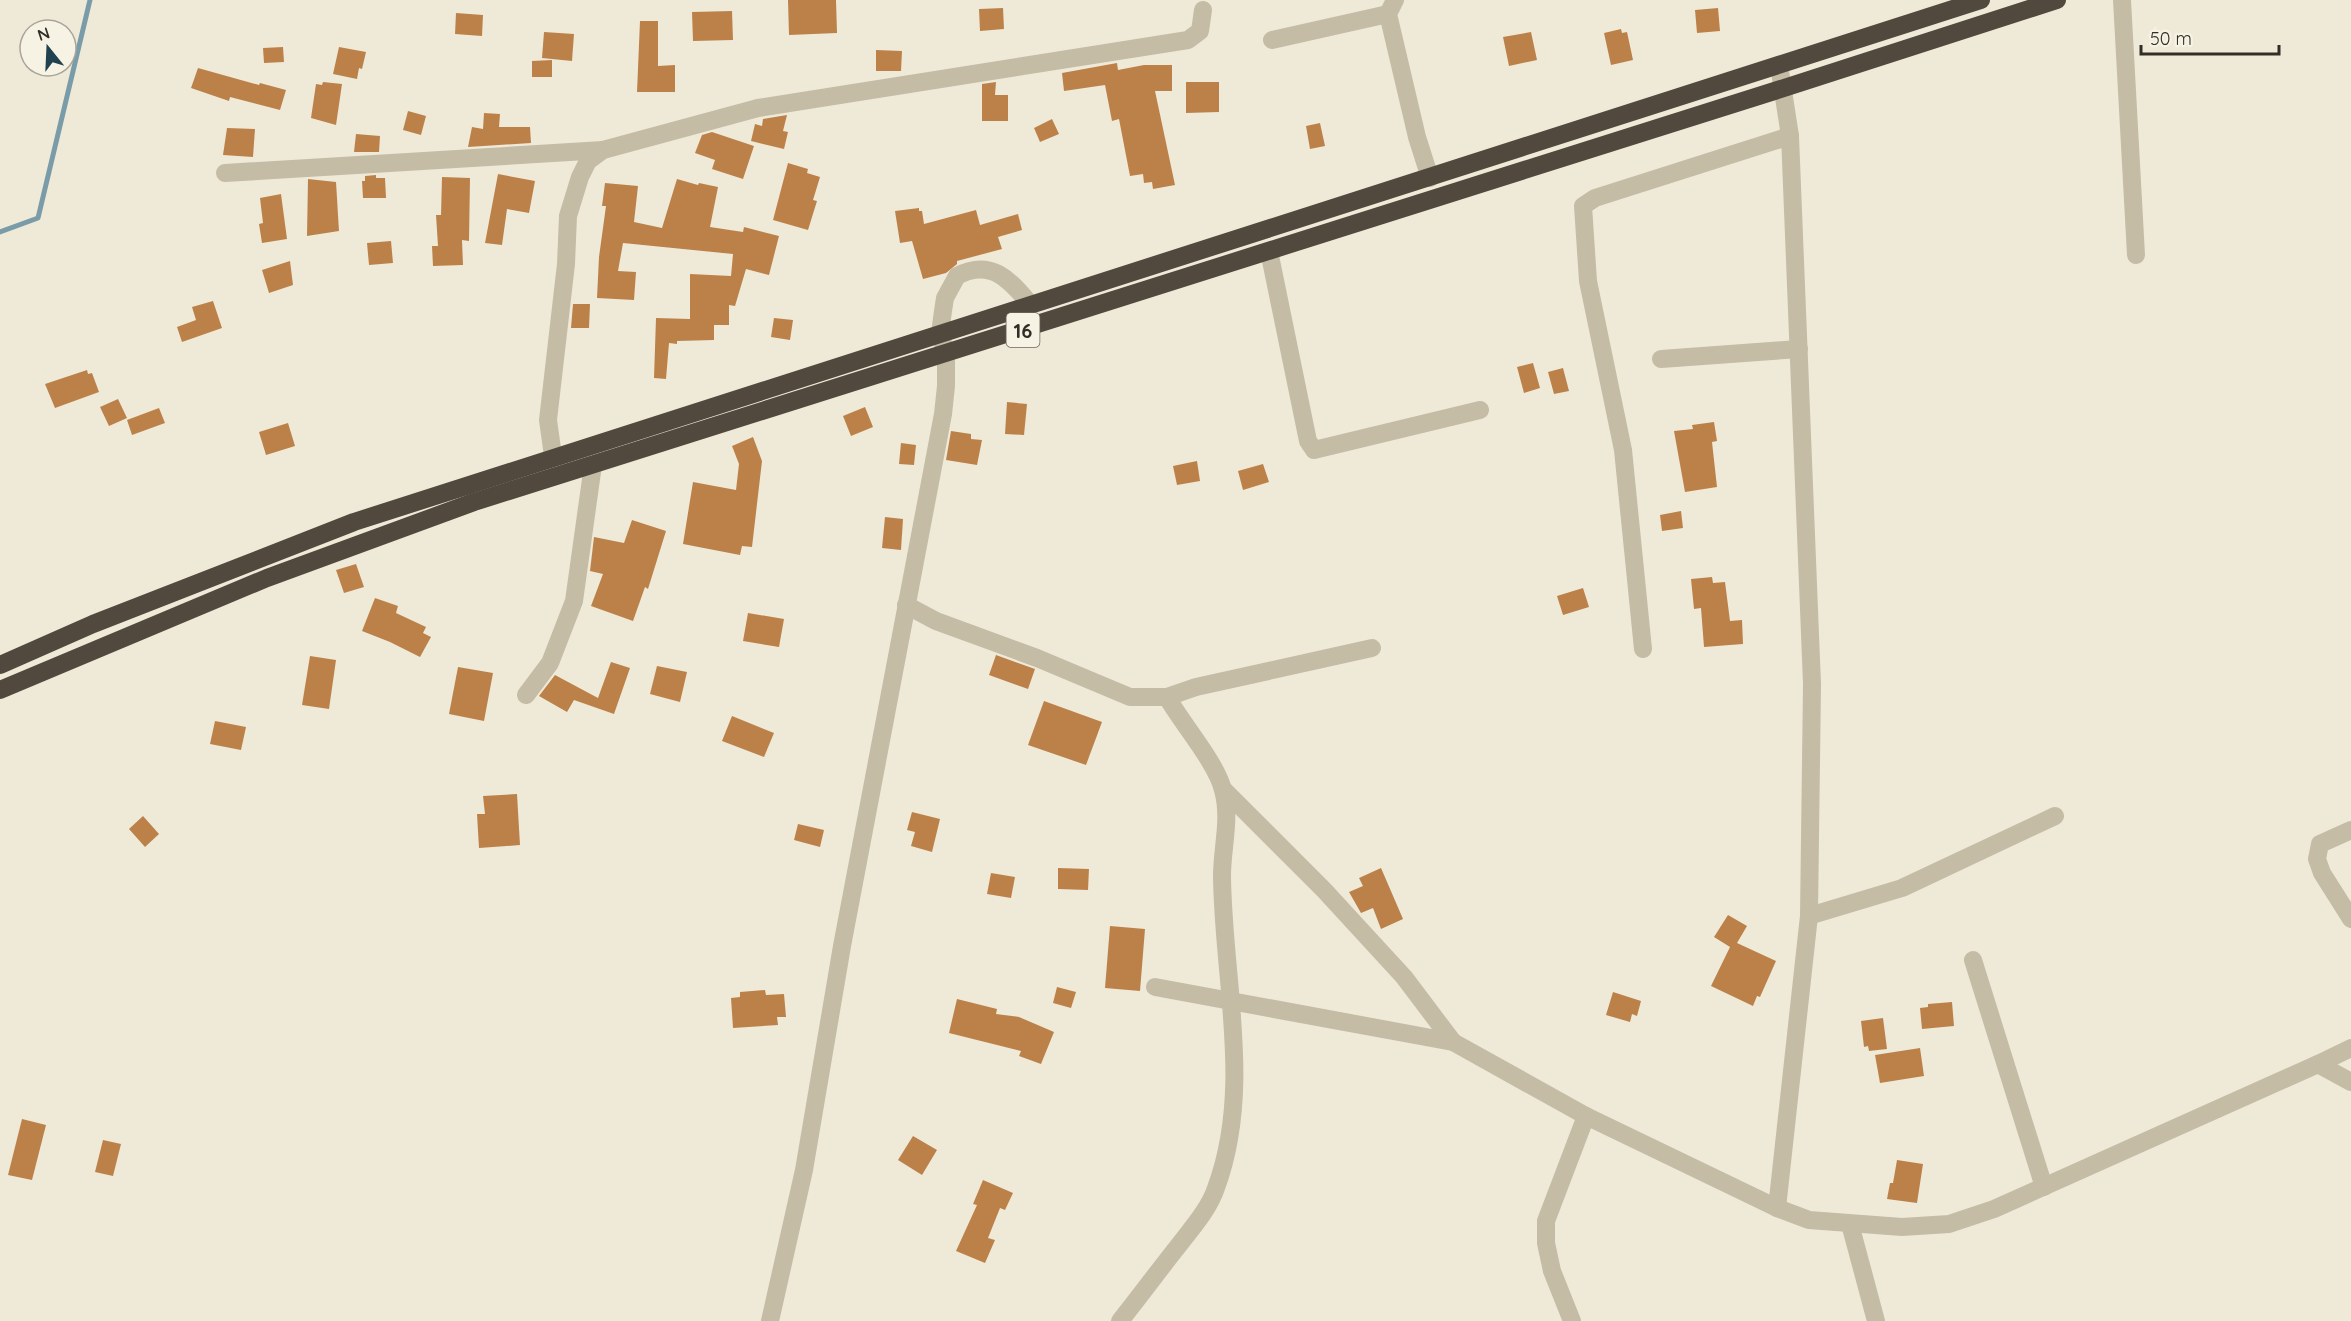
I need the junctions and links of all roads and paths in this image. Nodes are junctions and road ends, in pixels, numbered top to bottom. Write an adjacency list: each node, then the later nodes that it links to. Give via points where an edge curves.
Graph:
1 (1981, 0): 7 (highway, 16)
2 (2057, 0): 8 (highway, 16)
3 (2122, 0): 14 (street)
4 (1391, 7): 6 (street); 12 (street)
5 (1203, 10): 10 (street, via 1200,31 1188,40 758,108)
6 (1272, 40)
7 (1779, 65): 8 (street); 12 (highway, 16)
8 (1784, 88): 9 (street); 13 (highway, 16)
9 (1790, 136): 17 (street); 25 (street, via 1595,198 1583,206 1588,281 1623,450)
10 (603, 150): 11 (street); 21 (street, via 588,161 568,216 548,420)
11 (225, 173)
12 (1430, 178): 15 (highway, 16)
13 (1269, 251): 18 (highway, 16); 20 (street, via 1308,441 1314,450)
14 (2136, 255)
15 (1030, 304): 16 (highway, 16); 16 (street, via 996,272 966,271 957,276 945,298)
16 (940, 333): 18 (street); 21 (highway, 16)
17 (1799, 349): 19 (street); 33 (street, via 1812,684)
18 (946, 354): 22 (highway, 16); 23 (street, via 943,414)
19 (1661, 359)
20 (1480, 410)
21 (553, 456): 26 (highway, 16, via 354,522)
22 (593, 465): 27 (highway, 16, via 474,502 267,578); 28 (street, via 574,601 550,663)
23 (906, 605): 29 (street, via 936,621 1130,697); 46 (street, via 804,1170)
24 (1372, 648): 29 (street)
25 (1643, 649)
26 (0, 664)
27 (0, 690)
28 (526, 695)
29 (1167, 697): 30 (street, via 1209,759)
30 (1223, 789): 37 (street, via 1227,825 1222,875); 38 (street, via 1404,977)
31 (2055, 816): 33 (street, via 1902,888)
32 (2351, 830): 34 (street, via 2320,844 2317,859)
33 (1809, 916): 44 (street)
34 (2351, 919)
35 (1972, 960): 43 (street)
36 (1155, 987): 37 (street)
37 (1231, 1000): 38 (street); 47 (street, via 1234,1087 1229,1147 1215,1191 1194,1226)
38 (1453, 1042): 42 (street)
39 (2351, 1048): 40 (street)
40 (2319, 1064): 41 (street); 43 (street)
41 (2351, 1082)
42 (1586, 1116): 44 (street); 48 (street, via 1546,1221 1552,1271)
43 (2044, 1187): 45 (street, via 1949,1224)
44 (1777, 1208): 45 (street, via 1809,1220)
45 (1850, 1224): 49 (street)
46 (770, 1321)
47 (1120, 1321)
48 (1572, 1321)
49 (1876, 1321)

